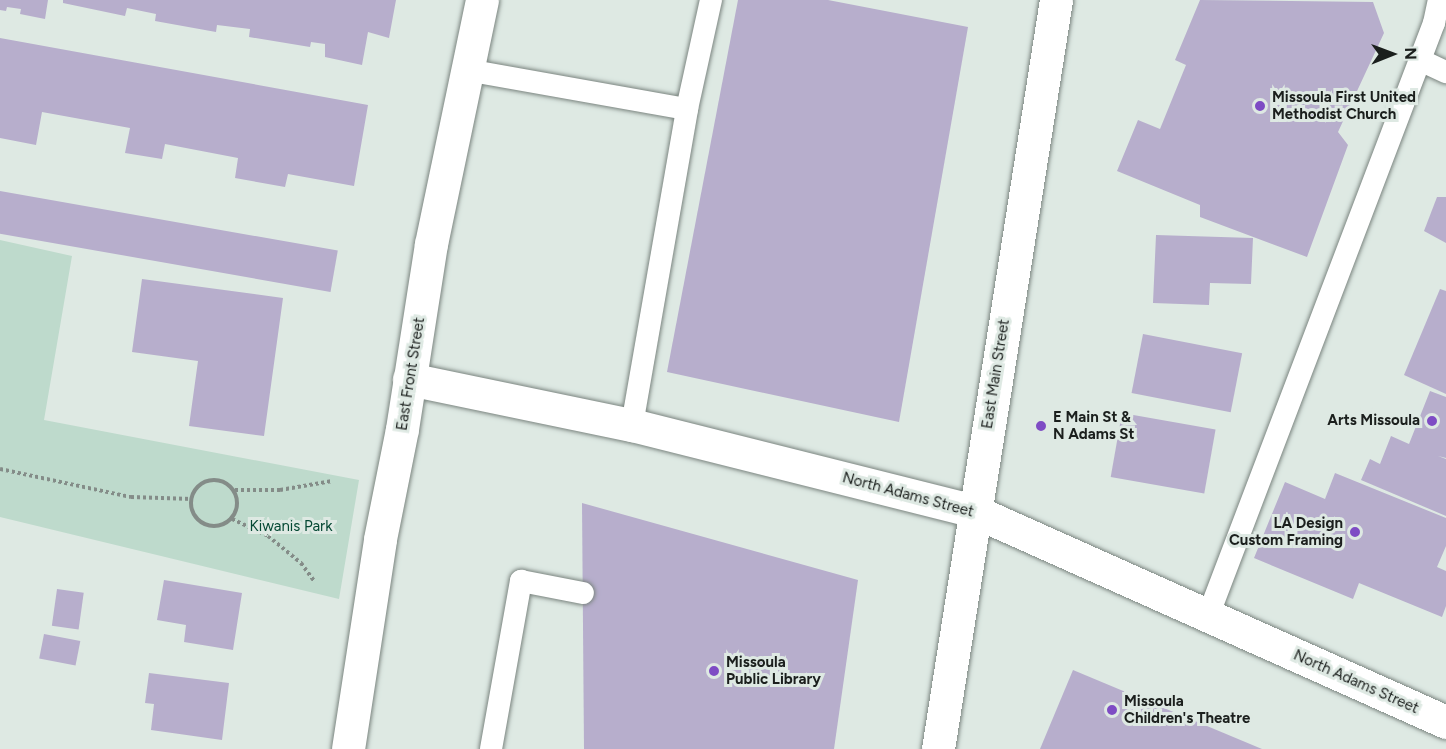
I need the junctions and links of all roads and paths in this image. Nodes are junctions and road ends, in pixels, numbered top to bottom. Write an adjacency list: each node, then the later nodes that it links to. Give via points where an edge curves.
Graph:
1 (482, 0): 6 (street, East Front Street)
2 (711, 0): 8 (lane)
3 (1056, 0): 15 (street, East Main Street)
4 (1439, 0): 5 (lane)
5 (1420, 60): 7 (lane); 19 (lane)
6 (467, 70): 8 (lane); 9 (street, East Front Street, via 431,244)
7 (1446, 72)
8 (687, 109): 10 (lane)
9 (409, 379): 10 (street, North Adams Street); 21 (street, East Front Street)
10 (632, 425): 15 (street, North Adams Street)
11 (0, 469): 14 (path, via 130,497)
12 (332, 481): 13 (path, via 280,490)
13 (235, 490): 14 (path, via 222,481 206,481); 16 (path, via 238,506)
14 (192, 499): 16 (path, via 193,514 204,524 218,526)
15 (974, 511): 19 (street, North Adams Street); 23 (street, East Main Street)
16 (232, 519): 17 (path, via 268,536 301,563)
17 (314, 581)
18 (583, 593): 22 (lane, via 521,581)
19 (1208, 616): 20 (street, North Adams Street)
20 (1446, 722)
21 (348, 749)
22 (491, 749)
23 (938, 749)

